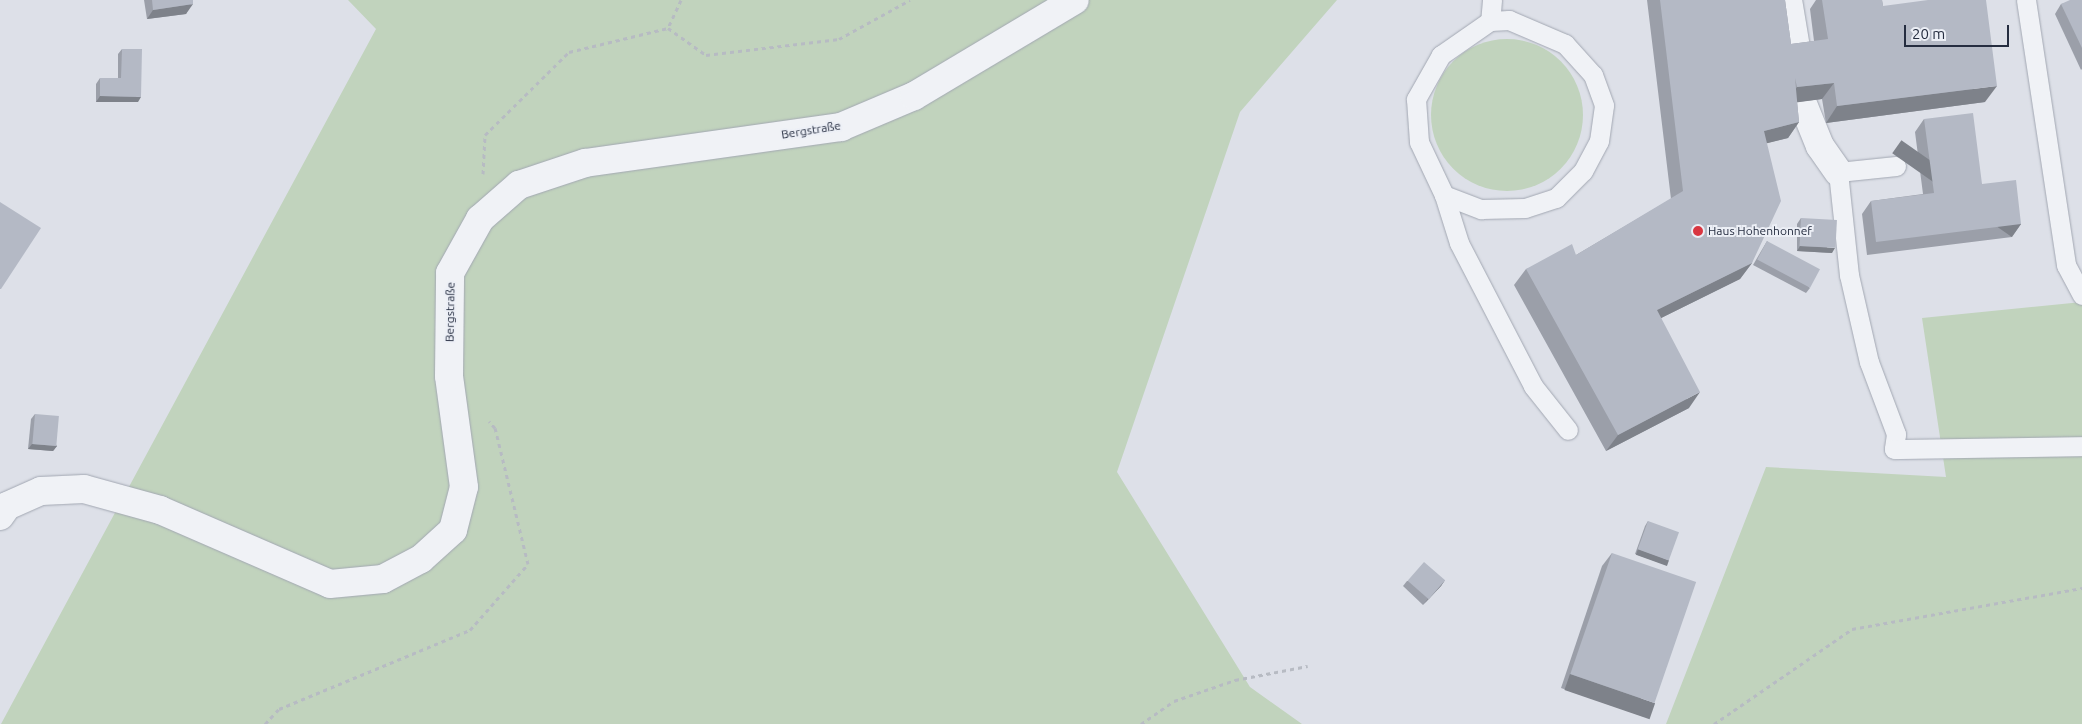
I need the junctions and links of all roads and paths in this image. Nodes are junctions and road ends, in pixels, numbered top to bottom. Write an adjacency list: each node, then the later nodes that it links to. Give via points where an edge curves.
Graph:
1 (681, 0): 8 (path)
2 (910, 0): 8 (path, via 839,40 706,55)
3 (1075, 0): 14 (street, Bergstraße, via 914,96 841,127 585,163 519,185)
4 (1492, 0): 7 (lane)
5 (1788, 0): 9 (street)
6 (2026, 0): 15 (lane, via 2066,264)
7 (1490, 22): 13 (lane, via 1441,55 1416,99 1419,142); 13 (lane, via 1509,20 1565,44 1593,75 1604,105 1599,141 1582,171 1556,198 1525,208 1481,209)
8 (668, 28): 14 (path, via 568,52 485,135)
9 (1797, 54)
10 (1803, 104): 12 (street, via 1820,146)
11 (1896, 166): 12 (lane)
12 (1838, 172): 17 (lane, via 1849,275 1869,362 1896,434 1894,449)
13 (1444, 195): 16 (lane, via 1459,243 1533,386)
14 (480, 219): 18 (street, Bergstraße, via 450,273 449,376 464,487 453,530 421,559 383,579 330,584 160,510 84,490 41,491 7,506)
15 (2082, 295)
16 (1568, 430)
17 (2082, 446)
18 (0, 516)
19 (2082, 588): 22 (path, via 1852,629)
20 (1308, 666): 21 (path, via 1235,680 1174,701)
21 (1141, 724)
22 (1714, 724)

